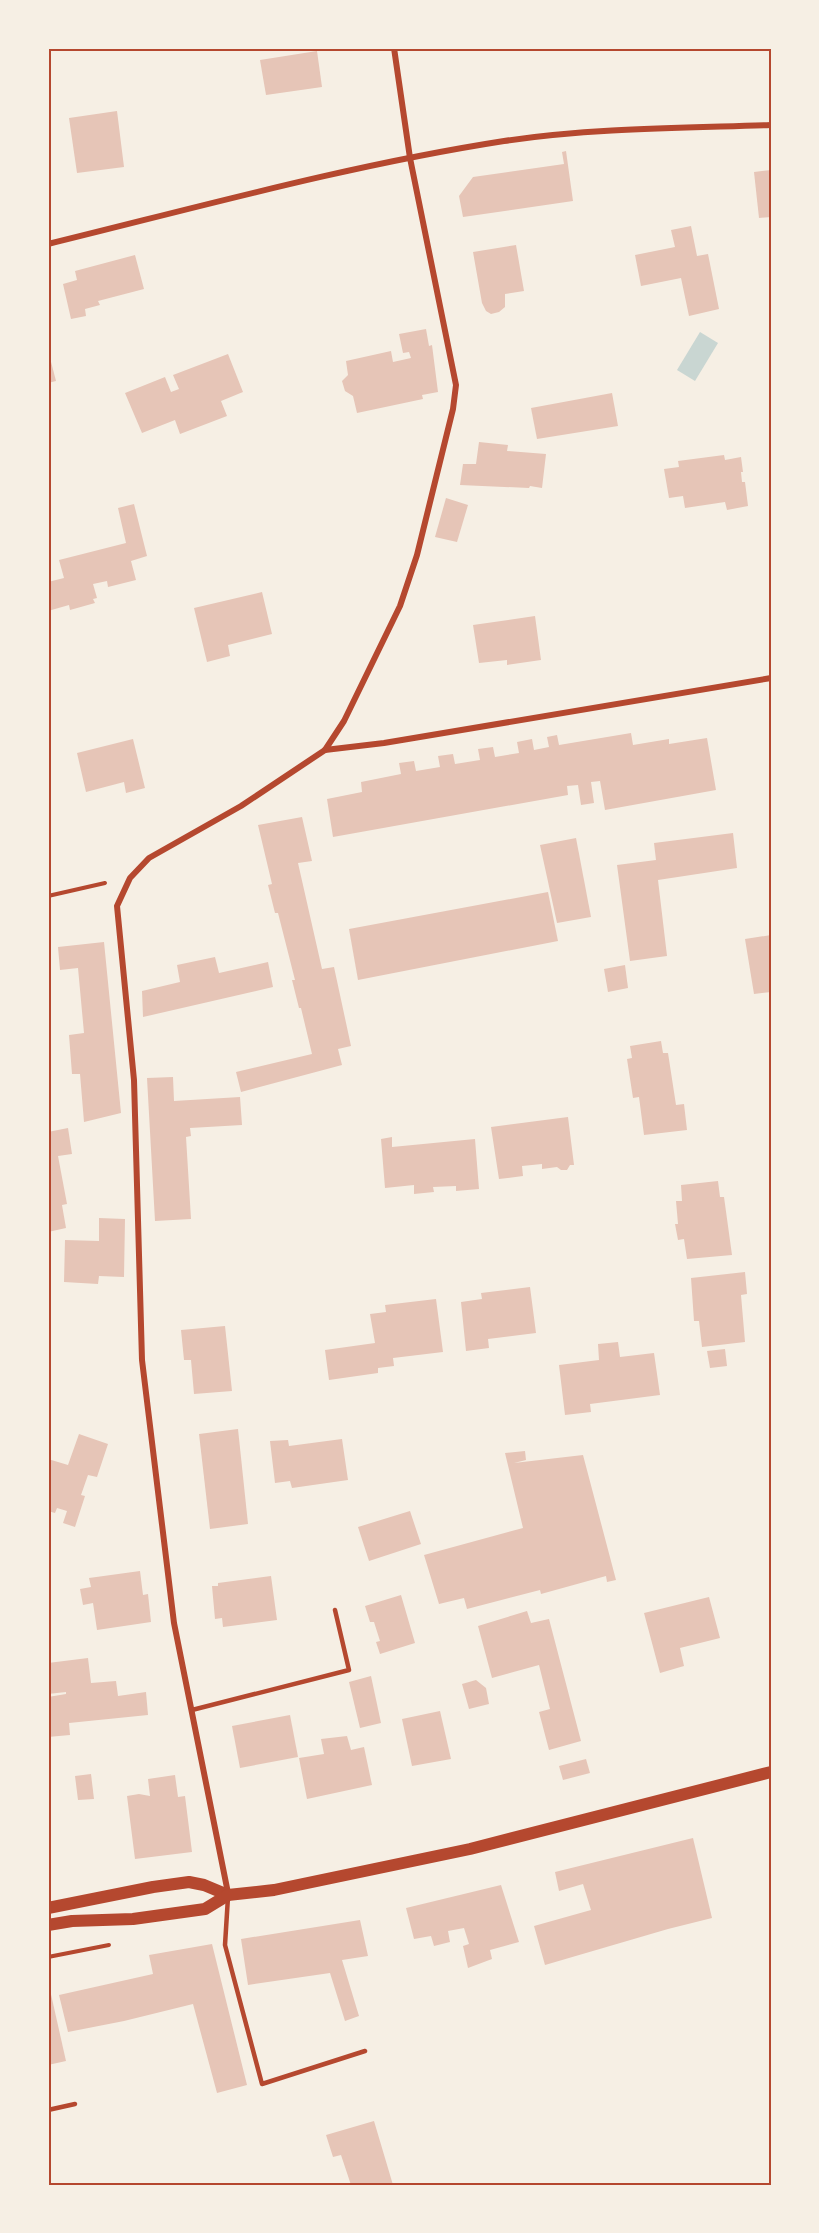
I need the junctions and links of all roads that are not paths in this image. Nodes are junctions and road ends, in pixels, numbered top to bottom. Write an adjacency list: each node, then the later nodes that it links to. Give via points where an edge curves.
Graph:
1 (394, 48): 3 (street)
2 (771, 125): 3 (street, via 594,131)
3 (410, 158): 4 (street); 6 (street, via 456,385 453,409 417,555 400,606 344,721)
4 (48, 244)
5 (771, 678): 6 (street)
6 (325, 750): 8 (street, via 241,806 149,858 130,878 117,906 134,1080 143,1371 174,1623)
7 (335, 1610): 8 (lane, via 350,1670)
8 (192, 1710): 10 (street)
9 (771, 1772): 10 (main road, via 470,1849 274,1890)
10 (228, 1895): 11 (main road, via 189,1882); 12 (main road, via 205,1909); 13 (lane, via 225,1945 262,2084)
11 (48, 1908)
12 (48, 1925)
13 (365, 2051)
14 (75, 2104): 15 (lane)
15 (48, 2110)

